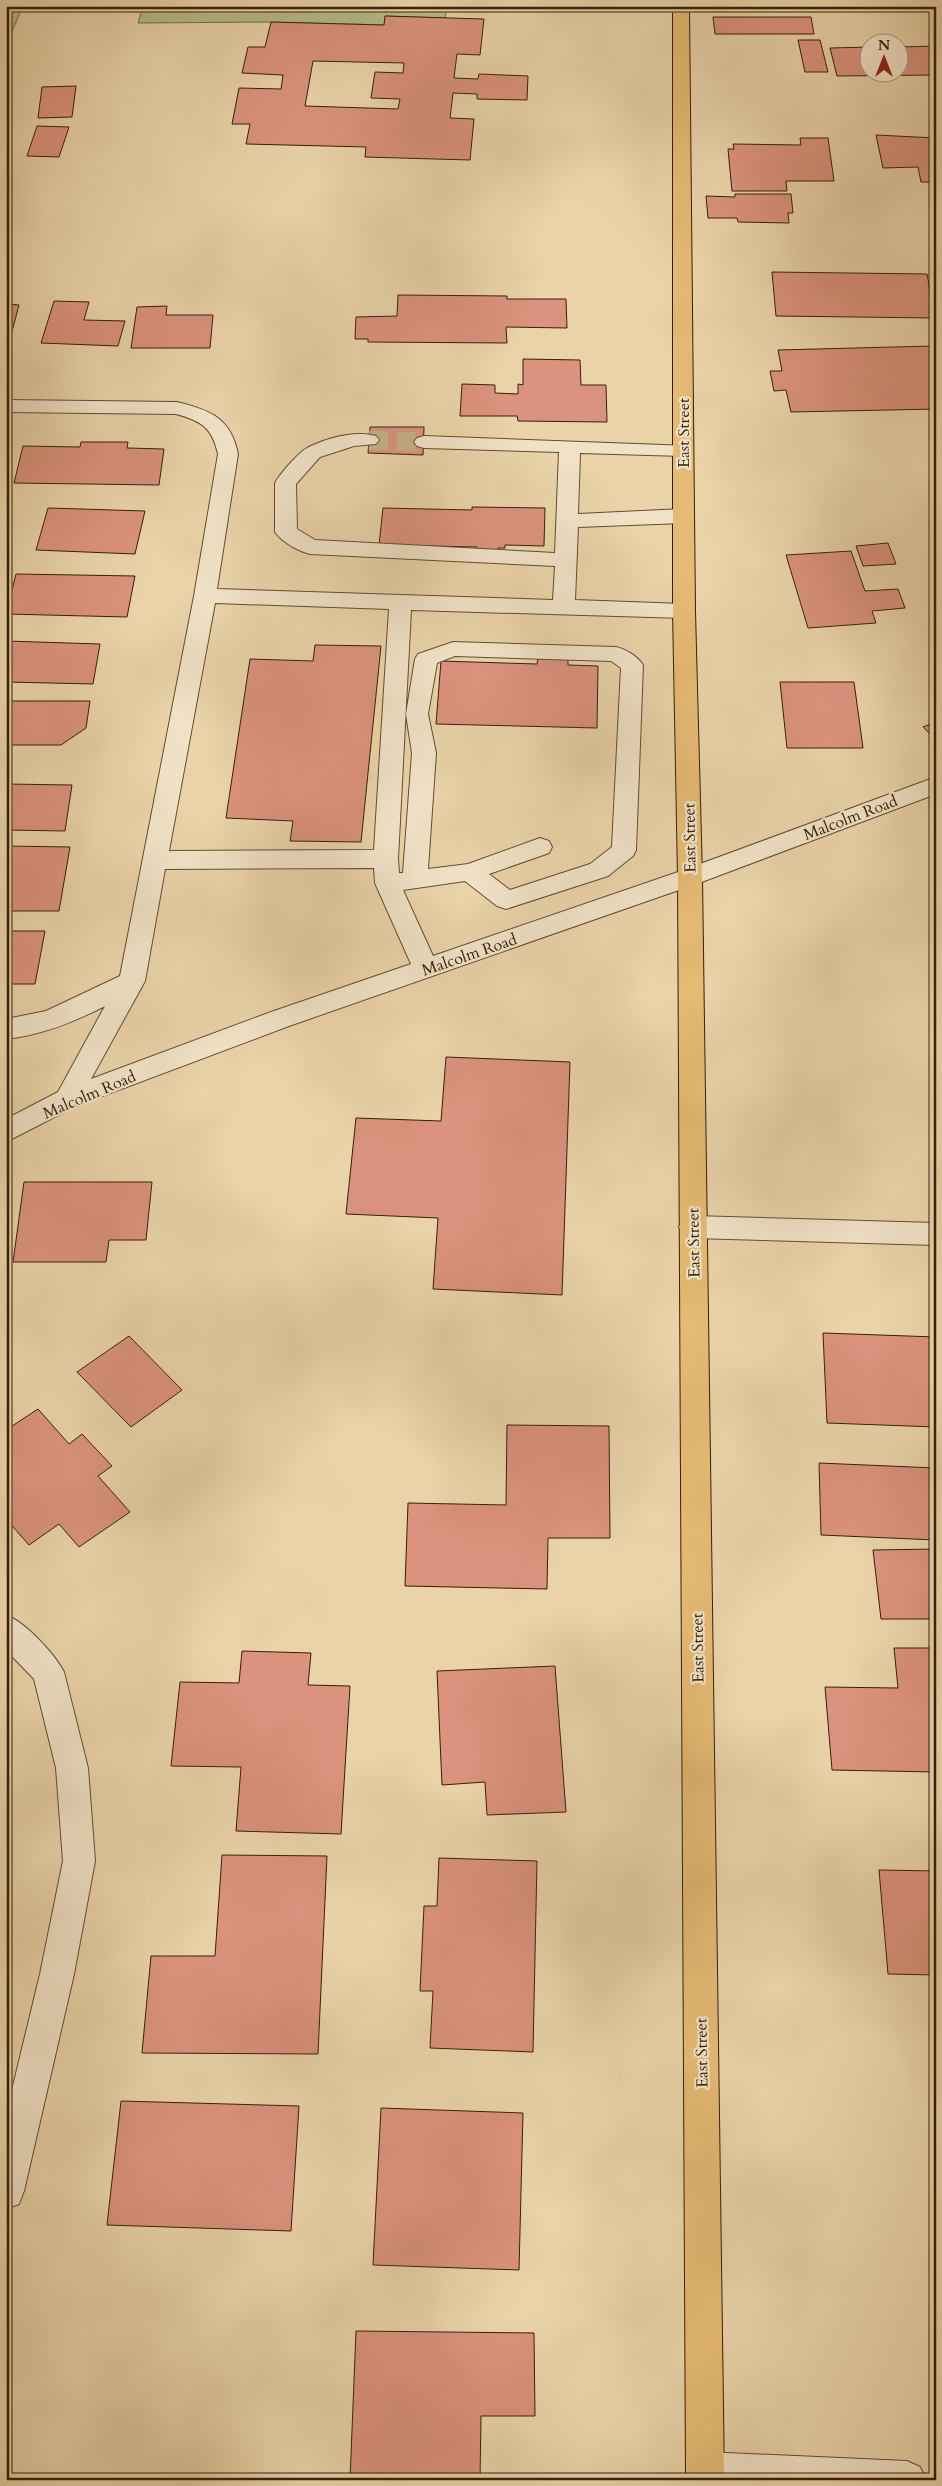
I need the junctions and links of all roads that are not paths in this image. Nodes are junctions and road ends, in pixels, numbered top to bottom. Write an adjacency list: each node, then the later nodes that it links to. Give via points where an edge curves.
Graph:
1 (681, 6): 6 (main road, East Street)
2 (6, 406): 10 (street, via 177,408 199,414 216,425 226,438 228,454)
3 (369, 440): 9 (street, via 352,440 313,453 285,483 286,532 310,547)
4 (424, 442): 5 (street)
5 (570, 446): 6 (street); 8 (street)
6 (683, 450): 7 (main road, East Street)
7 (683, 516): 8 (street); 13 (main road, East Street)
8 (566, 521): 9 (street)
9 (566, 560): 12 (street)
10 (205, 596): 11 (street); 16 (street)
11 (400, 602): 12 (street); 17 (street)
12 (564, 607): 13 (street)
13 (684, 611): 19 (main road, East Street)
14 (936, 785): 19 (street, Malcolm Road)
15 (540, 847): 18 (street)
16 (155, 860): 17 (street); 22 (street)
17 (386, 871): 20 (street); 21 (street)
18 (470, 872): 20 (street); 20 (street, via 506,900 599,870 624,850 632,665 616,654 453,649 426,659 417,714 424,753)
19 (690, 877): 21 (street, Malcolm Road); 26 (main road, East Street)
20 (415, 880)
21 (426, 969): 24 (street, Malcolm Road, via 280,1019)
22 (132, 980): 23 (street, via 77,1009 23,1028); 24 (street)
23 (6, 1029)
24 (67, 1100): 25 (street, Malcolm Road)
25 (6, 1132)
26 (693, 1227): 27 (street); 30 (main road, East Street)
27 (936, 1234)
28 (6, 1629): 29 (street, via 48,1672 72,1768 79,1861 58,1974)
29 (6, 2191)
30 (705, 2476): 31 (street)
31 (907, 2480)

